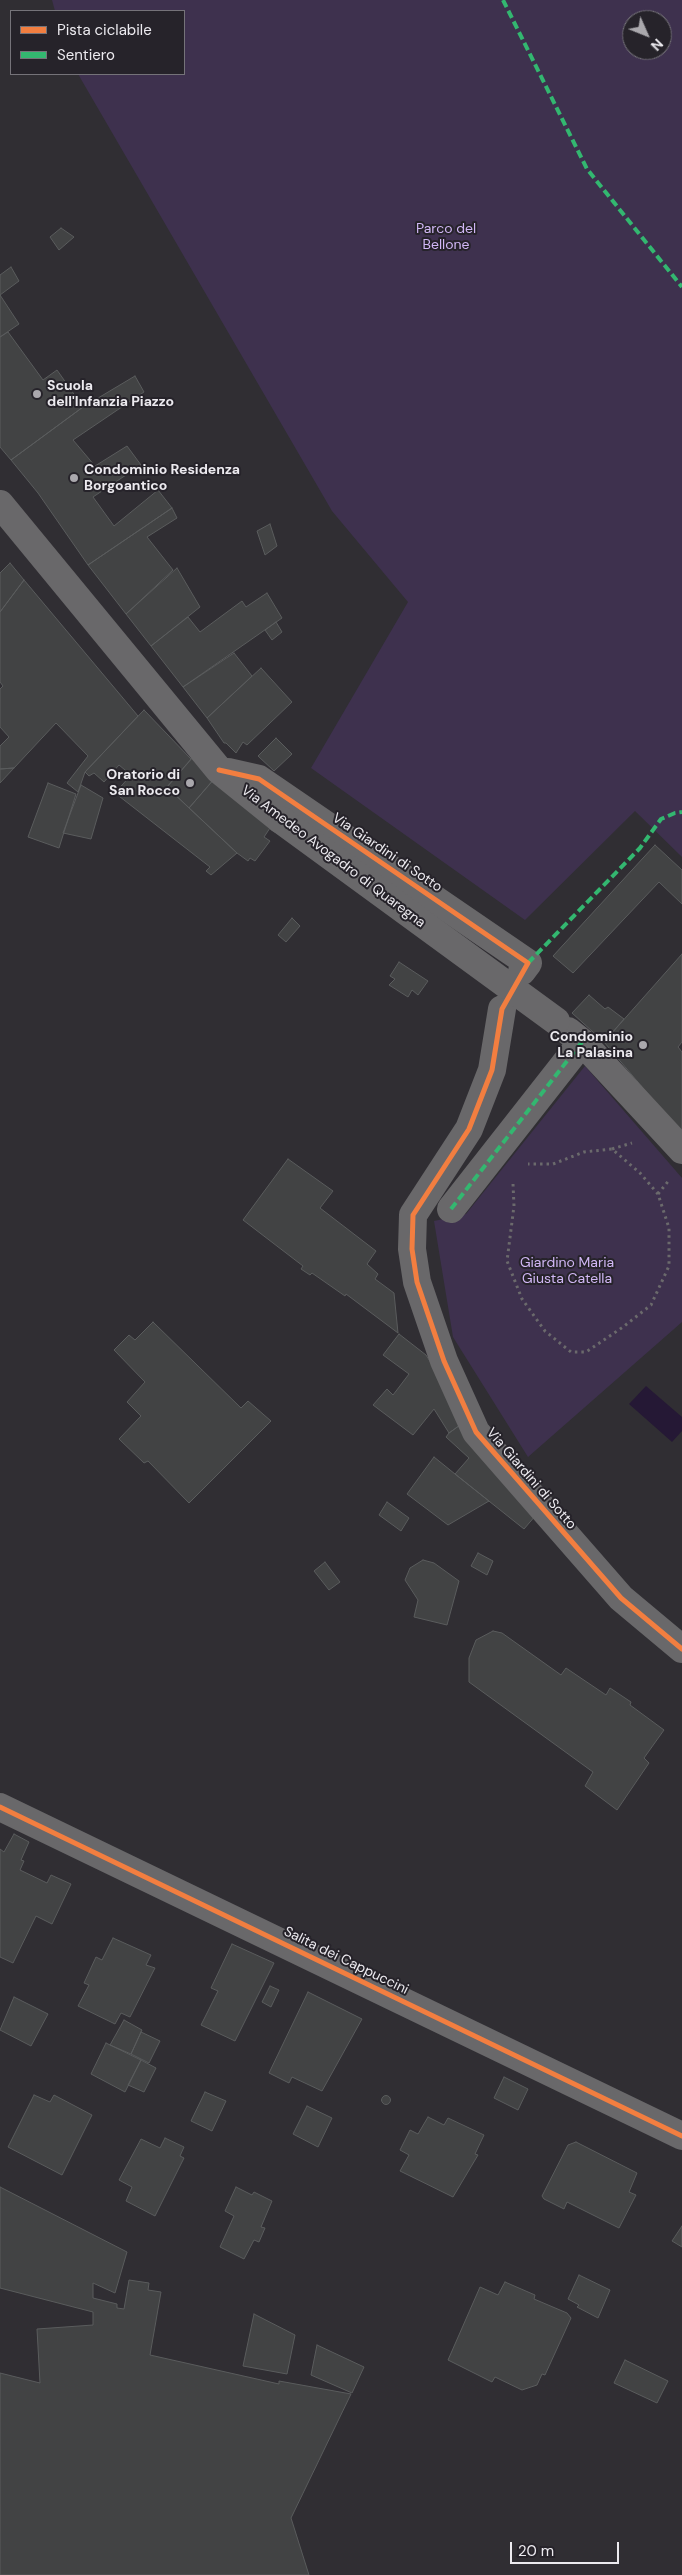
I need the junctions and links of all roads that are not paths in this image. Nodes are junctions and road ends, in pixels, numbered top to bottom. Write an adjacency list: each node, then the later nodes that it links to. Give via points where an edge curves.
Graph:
1 (0, 504): 2 (street, Via Amedeo Avogadro di Quaregna)
2 (219, 770): 3 (street, Via Giardini di Sotto, via 260,779 528,963); 5 (street, Via Amedeo Avogadro di Quaregna, bridge, via 280,820)
3 (522, 971)
4 (502, 1009): 8 (street, Via Giardini di Sotto, via 492,1070 469,1129 413,1215 412,1249 417,1282 444,1361 476,1432 621,1598)
5 (582, 1042): 6 (street, Via Amedeo Avogadro di Quaregna); 7 (street, via 507,1154)
6 (682, 1150)
7 (451, 1209)
8 (682, 1649)
9 (0, 1807): 10 (street, Salita dei Cappuccini)
10 (682, 2136)

